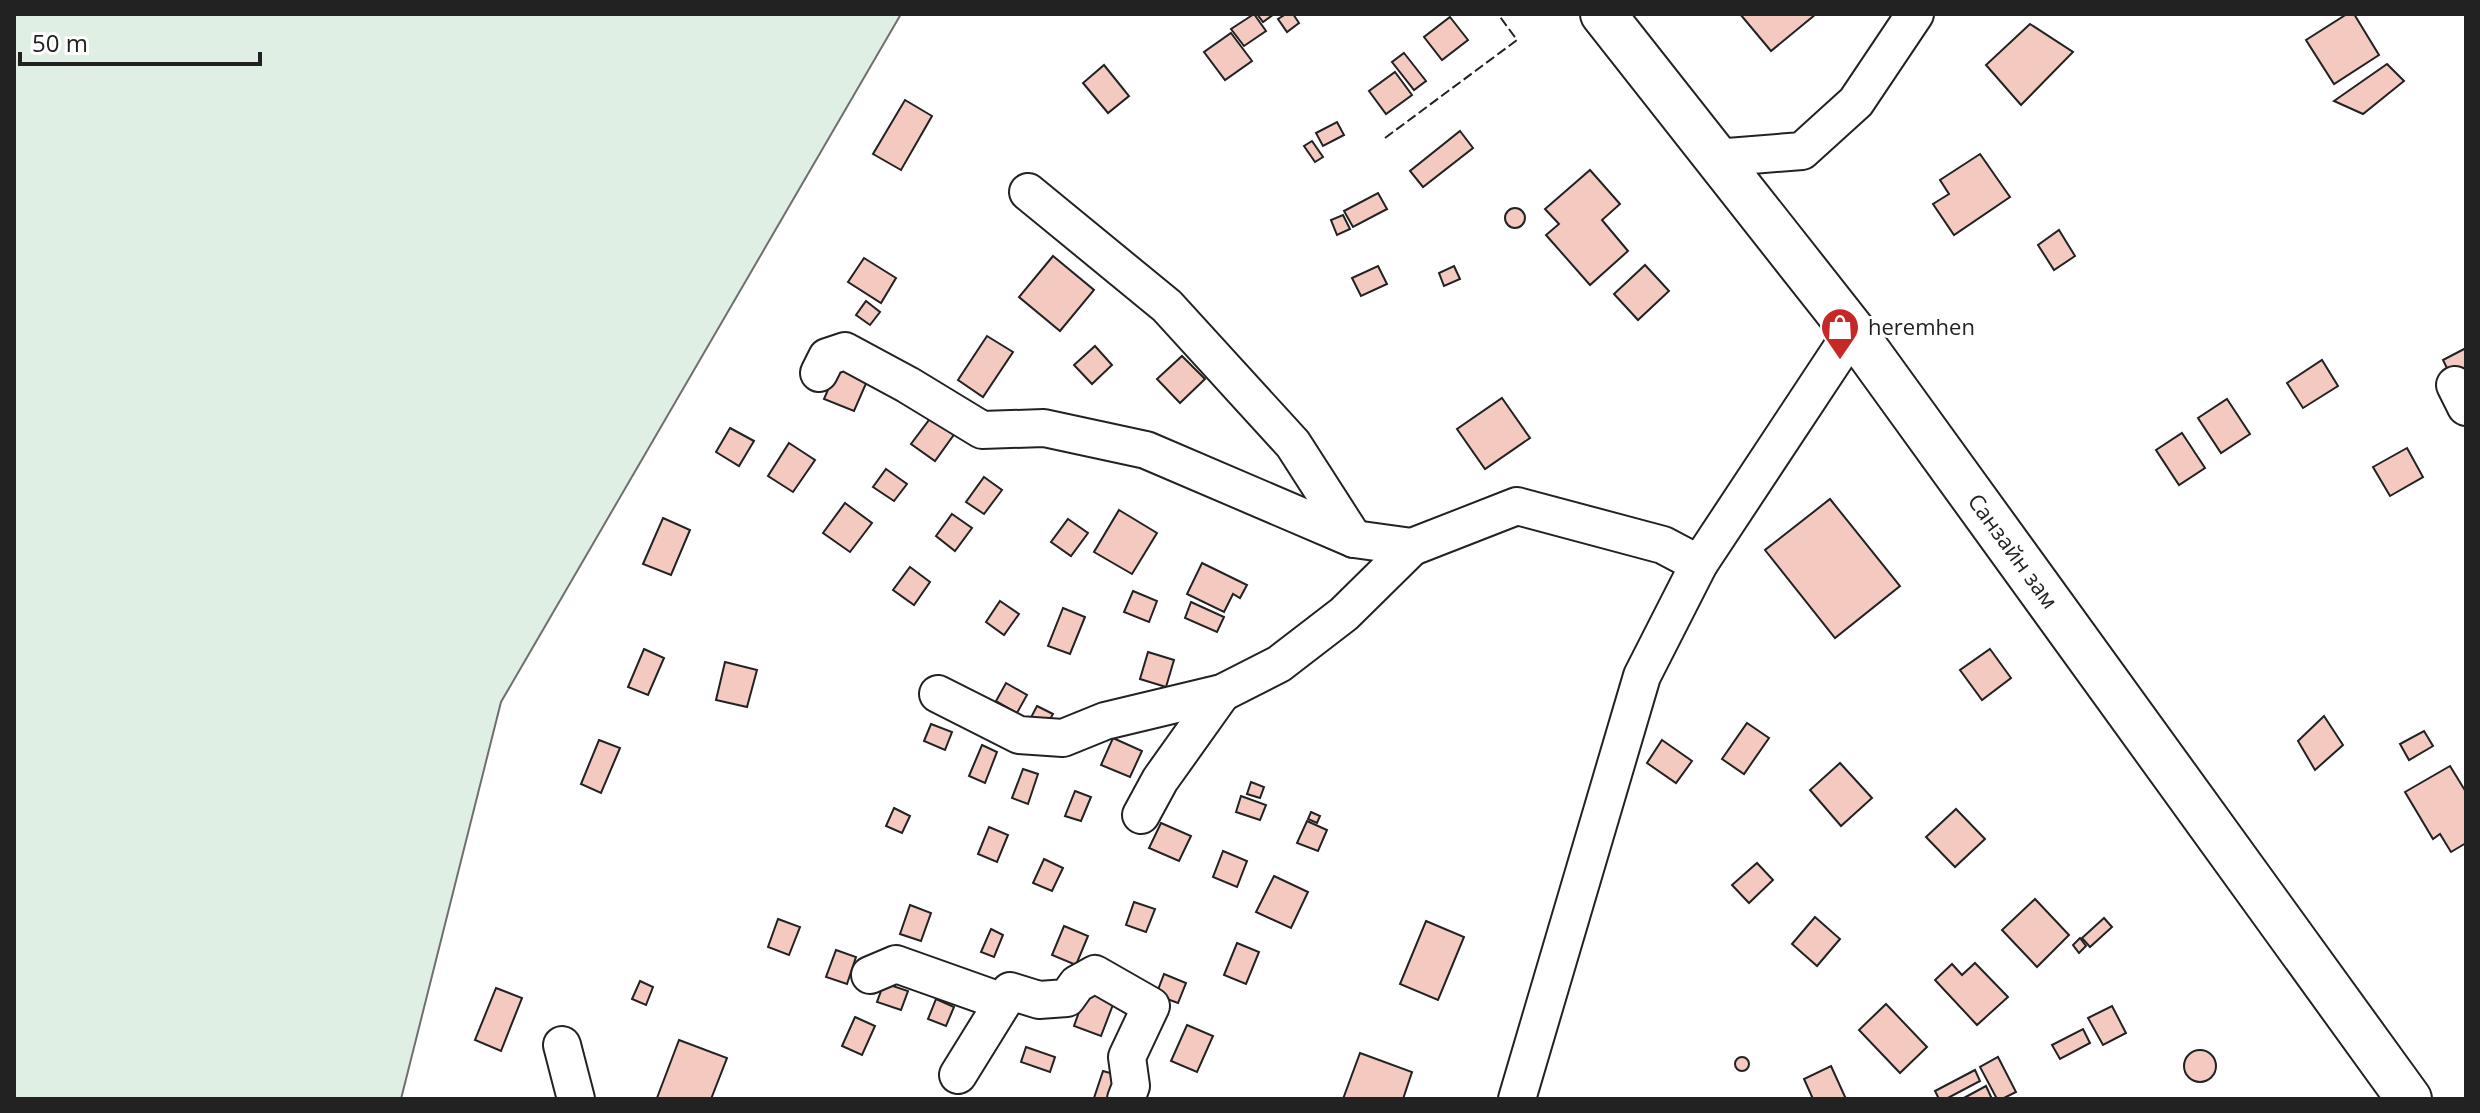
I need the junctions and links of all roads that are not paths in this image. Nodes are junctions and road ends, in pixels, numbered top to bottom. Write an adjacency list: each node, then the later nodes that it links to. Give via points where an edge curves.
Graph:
1 (1603, 14): 3 (main road, Санзайн зам)
2 (1915, 14): 3 (street, via 1856,102 1802,151)
3 (1715, 158): 5 (main road, Санзайн зам)
4 (1028, 192): 7 (street, via 1167,306 1293,444)
5 (1853, 331): 9 (street); 20 (main road, Санзайн зам)
6 (819, 373): 7 (street, via 827,357 845,351 982,430 1044,428 1146,450)
7 (1354, 539): 8 (street)
8 (1412, 547): 9 (street, via 1517,506 1663,545); 10 (street, via 1344,614 1279,664)
9 (1699, 564): 19 (street, via 1642,676)
10 (1222, 693): 11 (street, via 1105,721 1063,738 1019,735); 12 (street)
11 (938, 694)
12 (1141, 815)
13 (870, 975): 14 (street, via 896,964)
14 (1003, 1002): 16 (street); 18 (street, via 1010,991 1039,1000 1067,998 1077,984 1095,974 1151,1006 1127,1057 1131,1086)
15 (562, 1045): 17 (street)
16 (958, 1075)
17 (576, 1099)
18 (1126, 1099)
19 (1517, 1099)
20 (2409, 1099)

